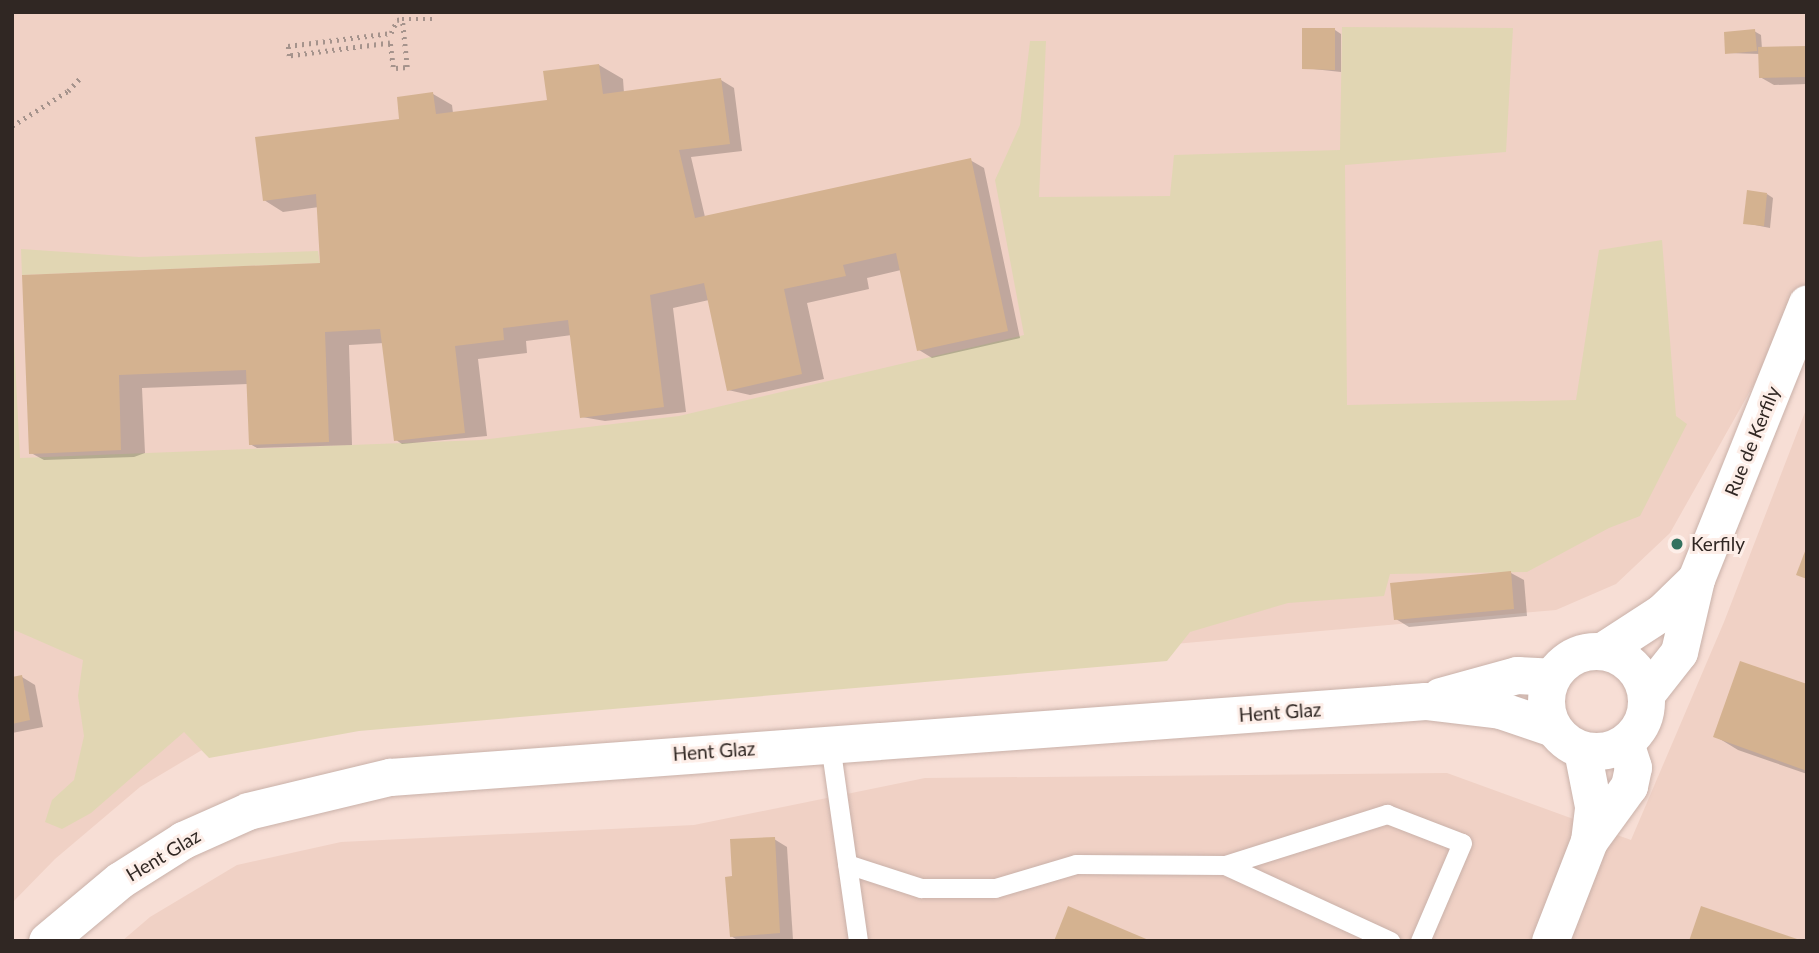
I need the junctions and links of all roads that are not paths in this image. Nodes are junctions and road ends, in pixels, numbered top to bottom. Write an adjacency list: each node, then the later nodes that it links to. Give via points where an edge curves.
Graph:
1 (1807, 303): 2 (street, Rue de Kerfily)
2 (1696, 579): 3 (street, Rue de Kerfily, via 1662,612); 5 (street, Rue de Kerfily, via 1679,652)
3 (1602, 651): 4 (street, via 1572,656); 5 (street, via 1631,666)
4 (1551, 677): 6 (street, Hent Glaz, via 1517,675); 7 (street, via 1546,712)
5 (1646, 694): 8 (street, via 1642,721)
6 (1425, 701): 7 (street, Hent Glaz, via 1500,710); 9 (street, Hent Glaz)
7 (1553, 728): 10 (street)
8 (1625, 743): 10 (street, via 1612,749); 11 (street, via 1633,767 1629,786)
9 (830, 744): 12 (lane); 14 (street, Hent Glaz, via 390,777 287,800 183,840 120,880)
10 (1582, 750): 11 (street, via 1593,806)
11 (1589, 841): 18 (street)
12 (847, 864): 13 (lane, via 921,888 995,888 1076,864); 15 (lane)
13 (1225, 865): 16 (lane); 17 (lane, via 1387,814 1462,843)
14 (47, 941)
15 (858, 941)
16 (1390, 941)
17 (1420, 941)
18 (1550, 941)

